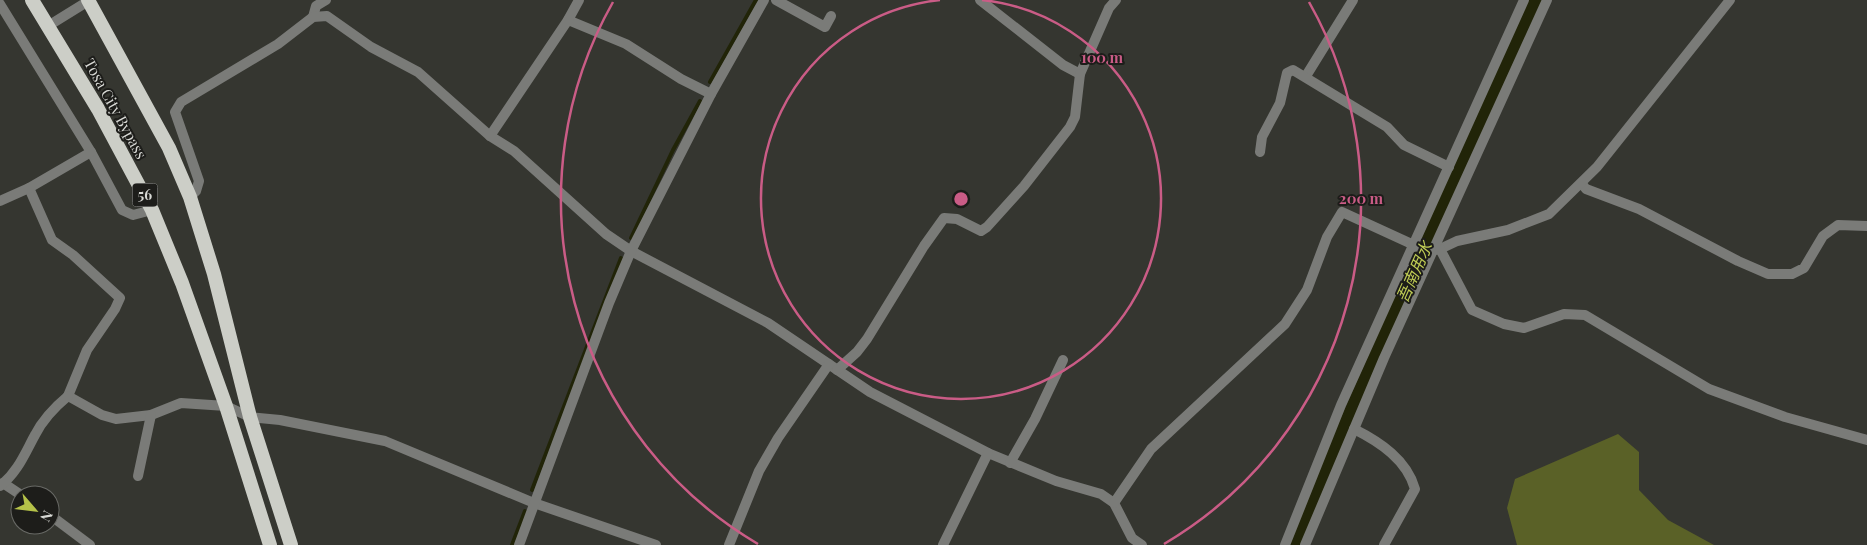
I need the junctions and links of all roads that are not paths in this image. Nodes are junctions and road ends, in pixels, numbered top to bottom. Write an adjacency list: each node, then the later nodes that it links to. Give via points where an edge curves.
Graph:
1 (32, 0): 17 (highway, Tosa City Bypass / 56)
2 (89, 0): 17 (street); 27 (highway, Tosa City Bypass, via 169,148)
3 (326, 0): 15 (street, via 316,6)
4 (579, 0): 16 (street)
5 (764, 0): 20 (street)
6 (776, 0): 14 (street, via 825,27)
7 (980, 0): 18 (street, via 1063,65)
8 (1116, 0): 18 (street, via 1108,8)
9 (1352, 0): 19 (street)
10 (1524, 0): 24 (street)
11 (1547, 0): 31 (street)
12 (1730, 0): 25 (street)
13 (0, 4): 22 (street)
14 (831, 16)
15 (313, 17): 21 (street, via 327,16 371,47 418,72); 27 (street, via 278,44 182,102 175,112 199,181)
16 (568, 20): 20 (street, via 626,44); 21 (street)
17 (48, 26): 29 (highway, Tosa City Bypass / 56, via 98,109)
18 (1080, 74): 34 (street, via 1075,117 1024,186 981,231 957,219 944,218 857,352)
19 (1306, 76): 23 (street, via 1293,70 1287,73 1280,103 1262,136); 24 (street, via 1387,126 1404,145)
20 (711, 94): 32 (street)
21 (490, 136): 32 (street, via 514,151 606,234)
22 (91, 152): 26 (street); 29 (street, via 122,210 132,215)
23 (1260, 152)
24 (1449, 167): 31 (street)
25 (1582, 184): 30 (street, via 1586,189 1639,209 1768,274 1792,274 1804,268 1823,236 1838,224); 31 (street, via 1549,214 1508,230)
26 (29, 188): 28 (street); 35 (street, via 52,240 120,298 87,350)
27 (190, 197): 38 (highway, Tosa City Bypass, via 214,274)
28 (0, 201)
29 (152, 210): 36 (highway, Tosa City Bypass / 56)
30 (1867, 226)
31 (1426, 249): 39 (street); 40 (street, via 1472,310 1504,324 1524,328 1564,314 1585,315 1709,389 1785,417); 46 (street, via 1342,212 1327,237 1307,290 1285,324 1151,449); 56 (street, via 1341,406)
32 (631, 251): 34 (street, via 768,323); 45 (street)
33 (1063, 360): 42 (street)
34 (833, 367): 41 (street, via 870,392); 53 (street, via 778,438 759,471)
35 (68, 396): 37 (street, via 102,415 116,418); 44 (street, via 36,433 22,461)
36 (226, 406): 37 (street, via 181,404); 38 (street); 49 (highway, 56)
37 (151, 415): 43 (street)
38 (250, 417): 45 (street, via 385,441); 50 (highway, Tosa City Bypass)
39 (1354, 428): 57 (street); 58 (street, via 1376,440 1412,475 1415,489)
40 (1867, 440)
41 (988, 453): 42 (street); 54 (street)
42 (1010, 462): 46 (street, via 1056,481 1101,494)
43 (138, 476)
44 (2, 484)
45 (534, 503): 51 (street); 52 (street)
46 (1114, 503): 55 (street, via 1132,538)
47 (60, 522): 48 (street)
48 (90, 545)
49 (270, 545)
50 (291, 545)
51 (519, 545)
52 (656, 545)
53 (729, 545)
54 (943, 545)
55 (1142, 545)
56 (1285, 545)
57 (1305, 545)
58 (1384, 545)

